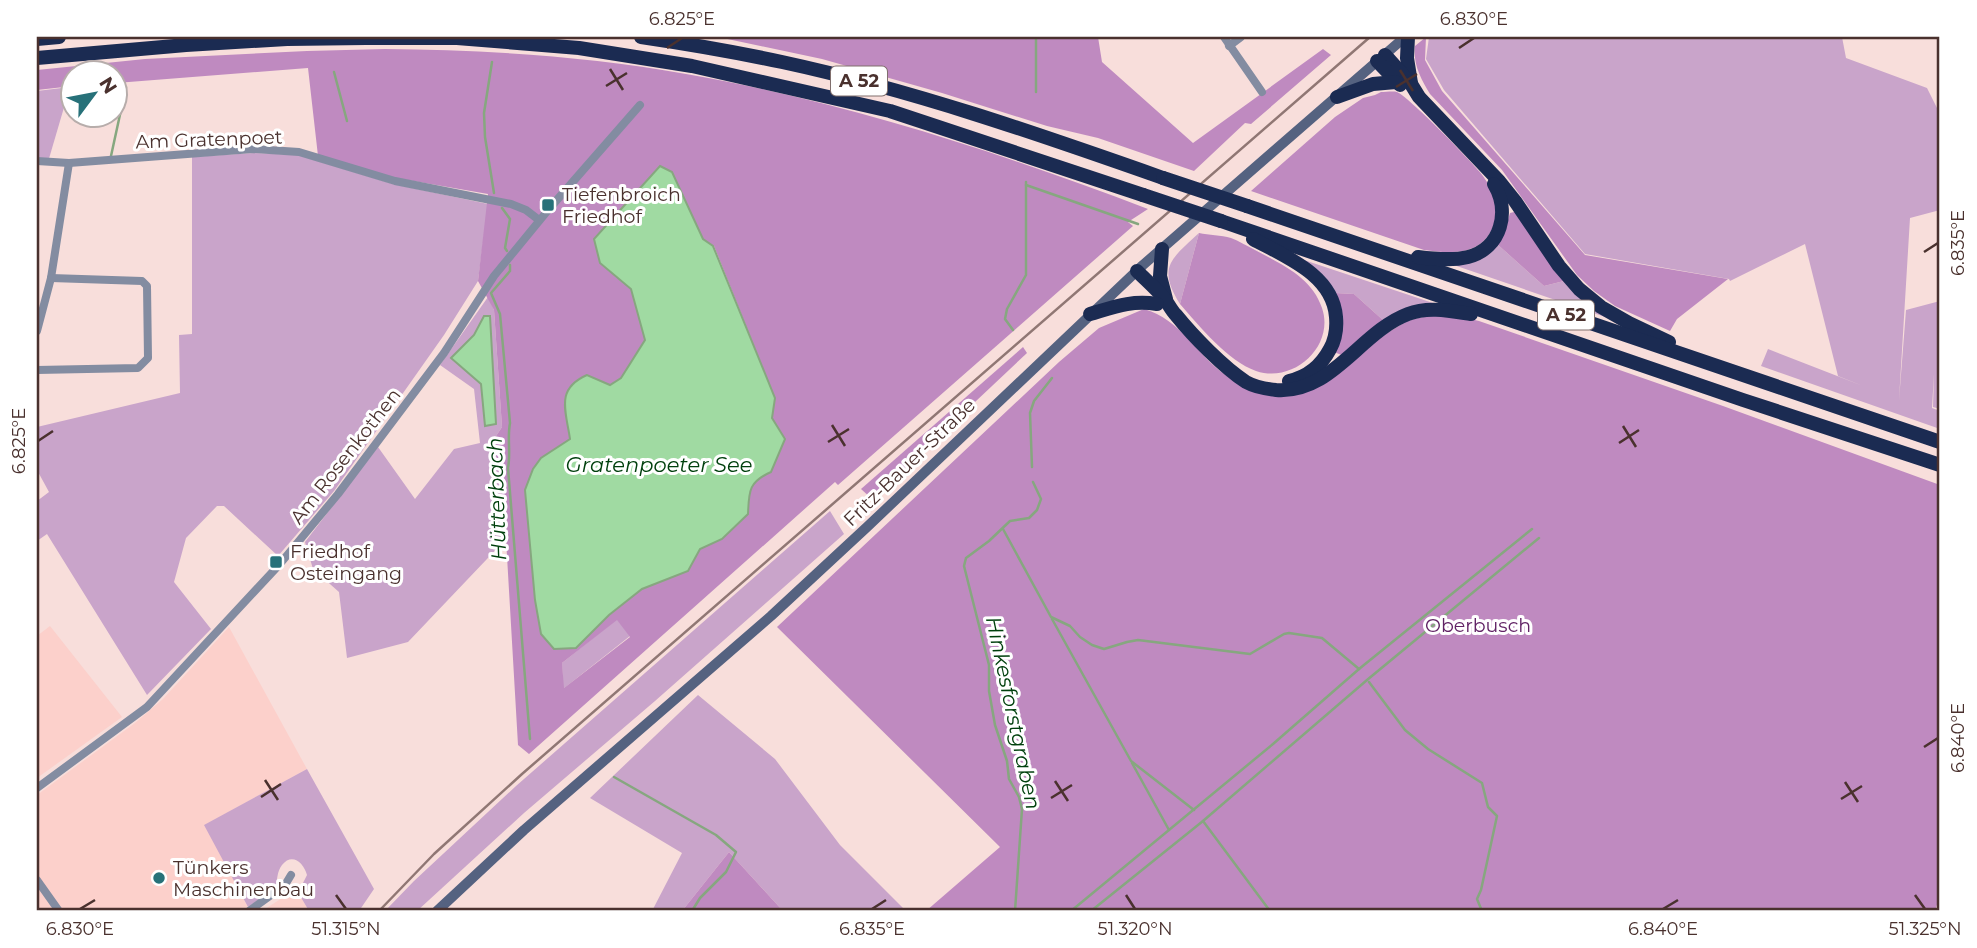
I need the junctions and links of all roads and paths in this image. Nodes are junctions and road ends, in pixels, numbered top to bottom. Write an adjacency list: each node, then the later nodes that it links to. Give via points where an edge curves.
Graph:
1 (60, 37): 6 (highway)
2 (641, 37): 21 (highway, A 52, bridge, via 785,62 897,91)
3 (1224, 37): 7 (street)
4 (1241, 37): 7 (street)
5 (1406, 37): 9 (main road, Fritz-Bauer-Straße); 11 (highway)
6 (37, 39)
7 (1229, 46): 12 (street)
8 (37, 58): 19 (highway, A 52, bridge, via 287,39 457,38 579,48 692,66 890,111)
9 (1381, 58): 10 (highway); 11 (highway); 13 (main road, Fritz-Bauer-Straße)
10 (1396, 82): 11 (highway); 13 (highway, via 1373,84)
11 (1415, 90): 17 (highway)
12 (1262, 92)
13 (1337, 97): 20 (main road, Fritz-Bauer-Straße)
14 (640, 105): 18 (street, Am Rosenkothen)
15 (37, 161): 16 (street, Am Gratenpoet)
16 (69, 163): 18 (street, Am Gratenpoet, via 253,149 299,152 394,181 511,204); 23 (street)
17 (1485, 168): 21 (highway, via 1502,200 1503,214 1497,234 1483,249 1470,257 1436,260); 30 (highway, via 1516,201 1559,267 1586,295 1629,323)
18 (539, 220): 33 (street, Am Rosenkothen, via 494,276 444,353 279,565 147,708)
19 (1222, 221): 26 (highway, A 52); 28 (highway, via 1308,270 1323,284 1336,310 1332,345 1323,362 1305,375 1266,382)
20 (1162, 249): 22 (main road, Fritz-Bauer-Straße); 24 (highway)
21 (1389, 254): 30 (highway, A 52)
22 (1134, 274): 24 (highway); 25 (main road, Fritz-Bauer-Straße)
23 (51, 278): 27 (street); 29 (street, via 142,281 146,286 148,358 138,368)
24 (1162, 302): 25 (highway, via 1136,302); 28 (highway)
25 (1090, 314): 38 (main road, Fritz-Bauer-Straße, via 771,616)
26 (1508, 320): 28 (highway, via 1449,310 1409,314 1391,322 1321,379 1285,391 1247,383); 32 (highway, A 52)
27 (37, 331)
28 (1231, 369)
29 (37, 370)
30 (1744, 376): 31 (highway, A 52)
31 (1940, 442)
32 (1940, 465)
33 (37, 788)
34 (291, 874): 37 (street, via 285,885)
35 (37, 880): 36 (street)
36 (59, 911)
37 (249, 911)
38 (437, 911)

